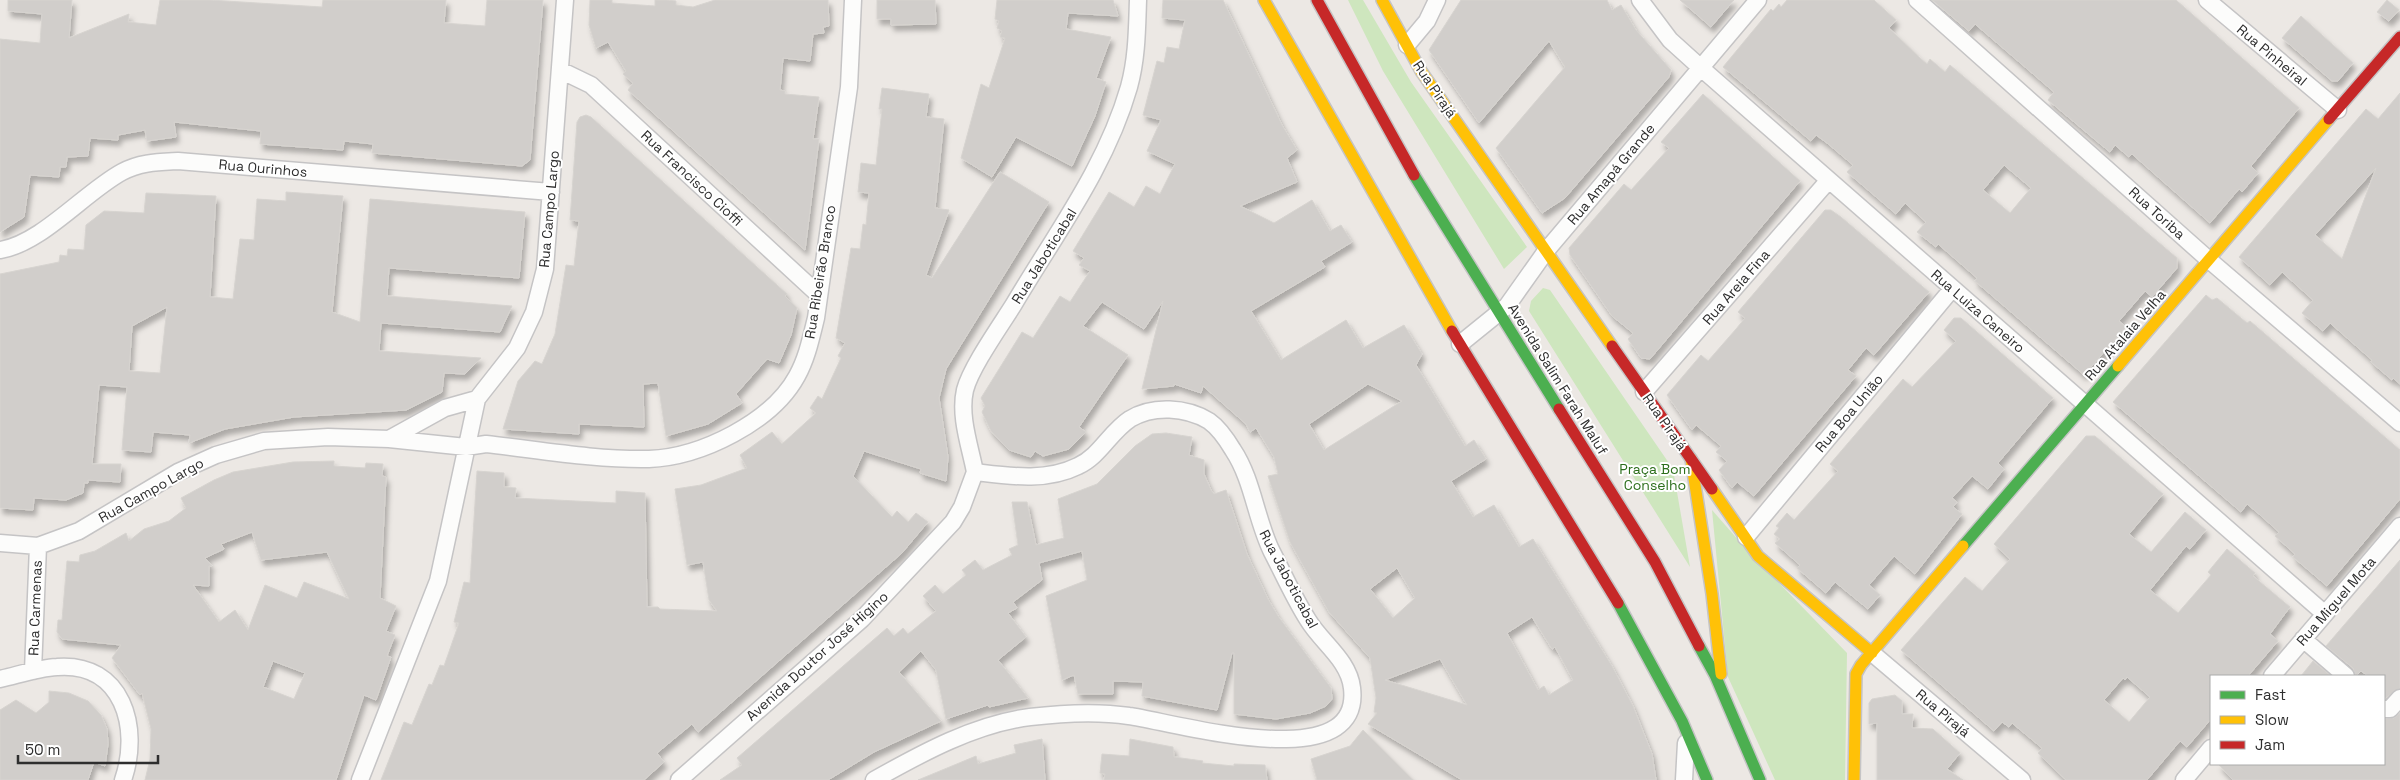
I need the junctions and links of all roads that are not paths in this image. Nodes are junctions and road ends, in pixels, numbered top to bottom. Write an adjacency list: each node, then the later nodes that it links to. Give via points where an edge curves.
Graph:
1 (564, 0): 15 (street, Rua Campo Largo)
2 (853, 0): 23 (street, Rua Ribeirão Branco, via 848,87)
3 (1138, 0): 33 (street, Rua Jaboticabal, via 1137,43 1131,77 1113,133 1085,190 980,360 965,390 964,418)
4 (1264, 0): 25 (main road)
5 (1317, 0): 24 (main road, Avenida Salim Farah Maluf, via 1424,194)
6 (1382, 0): 13 (main road, Rua Pirajá)
7 (1437, 0): 13 (street, via 1427,21)
8 (1640, 0): 14 (street, Rua Luiza Caneiro, via 1670,40)
9 (1758, 0): 14 (street, Rua Amapá Grande)
10 (1917, 0): 21 (street, Rua Toriba)
11 (2207, 0): 16 (street, Rua Pinheiral)
12 (2400, 37): 16 (main road, Rua Atalaia Velha)
13 (1407, 45): 20 (main road, Rua Pirajá, via 1421,71)
14 (1701, 68): 17 (street, Rua Luiza Caneiro); 20 (street, Rua Amapá Grande)
15 (560, 70): 18 (street, Rua Campo Largo); 23 (street, Rua Francisco Cioffi, via 591,85)
16 (2338, 110): 21 (main road, Rua Atalaia Velha)
17 (1828, 181): 22 (street, Rua Luiza Caneiro); 26 (street, Rua Areia Fina)
18 (551, 192): 19 (street, Rua Ourinhos, via 178,161 146,163 122,172 35,235 12,248); 27 (street, Rua Campo Largo, via 545,269 534,312 517,348)
19 (0, 250)
20 (1546, 251): 24 (street, Rua Amapá Grande); 26 (main road, Rua Pirajá)
21 (2209, 260): 28 (main road, Rua Atalaia Velha); 29 (street, Rua Toriba)
22 (1952, 289): 28 (street, Rua Luiza Caneiro); 35 (street, Rua Boa União)
23 (819, 295): 31 (street, Rua Ribeirão Branco, via 808,351 797,377 777,402 750,424 718,443 651,459 486,444)
24 (1499, 312): 25 (street, Rua Amapá Grande); 45 (main road, Avenida Salim Farah Maluf, via 1655,562)
25 (1460, 344): 48 (main road, via 1610,587)
26 (1644, 392): 32 (main road, Rua Pirajá)
27 (477, 399): 30 (street, via 445,408); 31 (street)
28 (2085, 405): 38 (street, Rua Luiza Caneiro); 40 (main road, Rua Atalaia Velha)
29 (2400, 423)
30 (388, 439): 31 (street, Rua Ribeirão Branco); 37 (street, Rua Campo Largo, via 328,437 264,441 216,455 178,472 79,531)
31 (466, 447): 51 (street, via 438,581)
32 (1691, 459): 35 (main road, Rua Pirajá); 45 (main road, via 1712,594)
33 (975, 472): 52 (street, Avenida Doutor José Higino, via 953,522 862,619); 53 (street, Rua Jaboticabal, via 1032,477 1061,473 1079,466 1099,452 1130,420 1150,412 1170,409 1189,412 1209,422 1236,454 1262,532 1309,622 1344,666 1352,686 1352,703 1347,718 1331,731 1312,738 1283,740 1252,739 1126,715 1083,713 1028,717 990,726 955,740)
34 (2400, 526): 38 (street, Rua Miguel Mota)
35 (1746, 537): 40 (main road, Rua Pirajá, via 1758,556)
36 (0, 544): 37 (street, Rua Campo Largo)
37 (38, 546): 41 (street, Rua Carmenas)
38 (2325, 614): 39 (street, Rua Miguel Mota)
39 (2302, 639): 42 (street, Rua Miguel Mota); 43 (street)
40 (1872, 653): 57 (main road, Rua Atalaia Velha, via 1856,674); 58 (street, Rua Pirajá)
41 (33, 671): 44 (street); 50 (street, via 71,668 87,671 108,684 125,706 131,736)
42 (2273, 675)
43 (2345, 675)
44 (0, 679)
45 (1723, 693): 56 (main road, Avenida Salim Farah Maluf)
46 (2400, 698): 47 (street, via 2390,709)
47 (2385, 709)
48 (1687, 730): 54 (street); 55 (main road)
49 (2210, 749): 59 (street)
50 (123, 780)
51 (360, 780)
52 (679, 780)
53 (874, 780)
54 (1684, 780)
55 (1707, 780)
56 (1760, 780)
57 (1854, 780)
58 (2022, 780)
59 (2184, 780)

